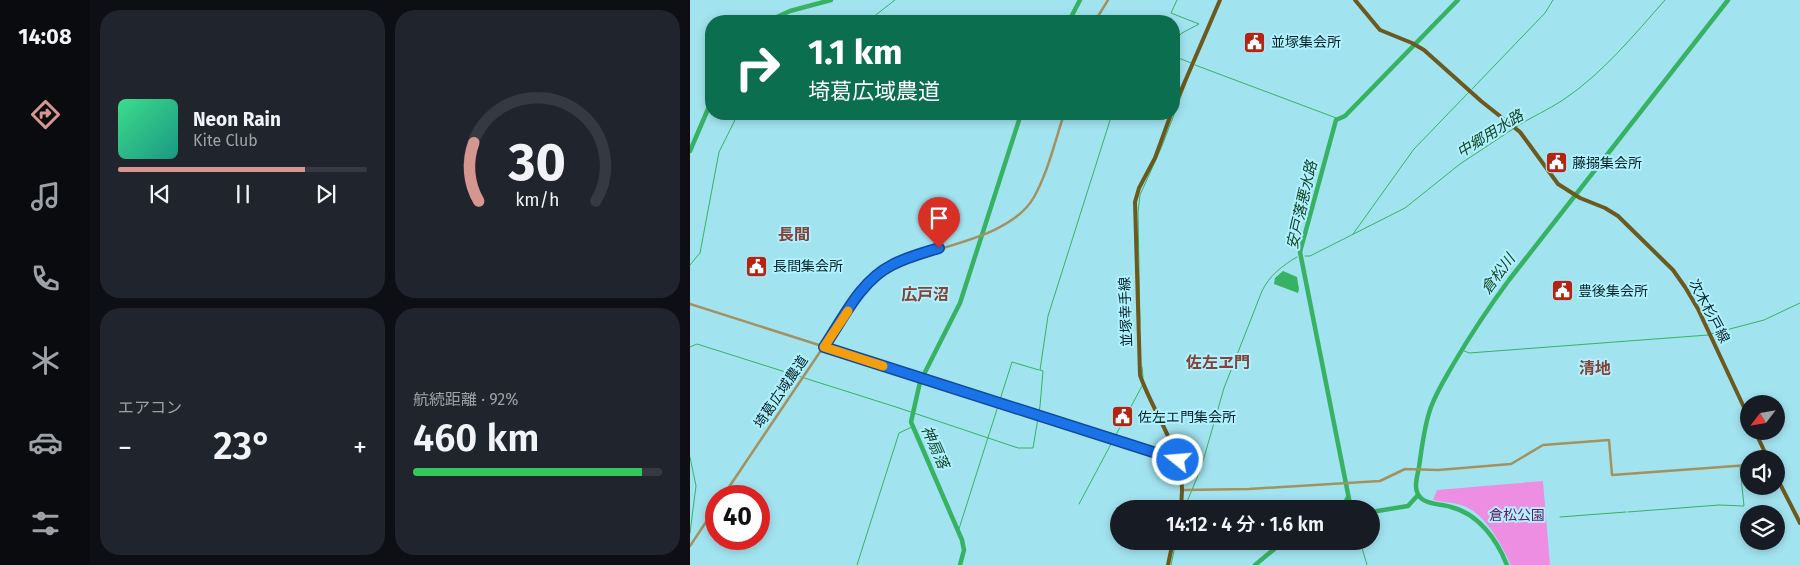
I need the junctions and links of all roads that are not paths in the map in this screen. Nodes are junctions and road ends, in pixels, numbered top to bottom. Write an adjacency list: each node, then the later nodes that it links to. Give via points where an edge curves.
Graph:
1 (1108, 0): 4 (street)
2 (1220, 0): 5 (main road)
3 (1355, 0): 10 (main road, 次木杉戸線, via 1380,30 1412,43 1444,66 1522,134 1550,175 1570,192 1618,216 1673,270 1688,291)
4 (1099, 15)
5 (1180, 93)
6 (1062, 120): 9 (street, 埼葛広域農道, via 1039,186 1021,213 998,229 910,257 884,270 864,288)
7 (1169, 120): 11 (main road, 並塚幸手線, via 1136,198 1135,243 1140,375)
8 (690, 304): 9 (street)
9 (824, 347): 11 (street); 13 (street, 埼葛広域農道)
10 (1740, 399)
11 (1178, 460): 14 (main road, 並塚幸手線)
12 (1740, 466): 14 (street, via 1612,475 1610,440 1544,445 1507,464 1438,470 1405,469 1380,480)
13 (730, 485)
14 (1183, 490): 16 (main road, 並塚幸手線)
15 (1785, 493): 17 (main road)
16 (1181, 500)
17 (1800, 522)
18 (705, 524): 19 (street)
19 (690, 546)
20 (1171, 550): 21 (main road)
21 (1168, 565)

